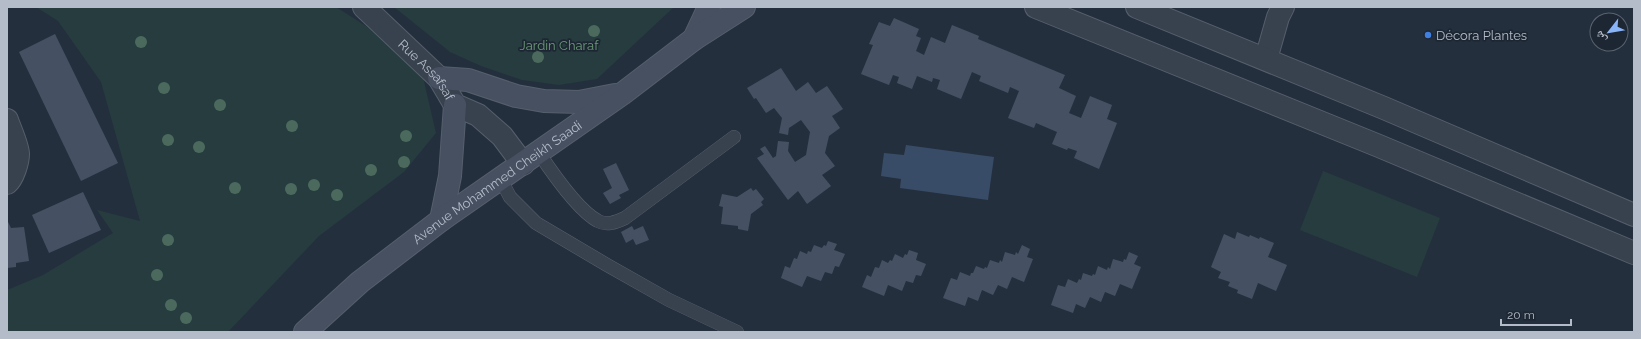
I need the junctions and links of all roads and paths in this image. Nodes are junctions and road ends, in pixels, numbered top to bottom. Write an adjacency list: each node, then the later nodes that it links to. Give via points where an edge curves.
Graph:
1 (364, 7): 9 (street, Rue Assafsaf)
2 (708, 7): 7 (main road, Avenue Mohammed Cheikh Saadi)
3 (744, 7): 7 (main road, Avenue Mohammed Cheikh Saadi)
4 (1036, 7): 19 (street)
5 (1137, 7): 8 (street)
6 (1283, 7): 8 (street)
7 (694, 39): 10 (main road, Avenue Mohammed Cheikh Saadi)
8 (1266, 59): 17 (street)
9 (439, 78): 10 (main road, via 468,80 516,96 544,101 580,102); 11 (street, Rue Assafsaf)
10 (622, 94): 14 (main road, Avenue Mohammed Cheikh Saadi)
11 (455, 105): 14 (street, Rue Assafsaf, via 478,115); 18 (main road, via 450,176)
12 (7, 120): 16 (street, via 18,153)
13 (734, 137): 14 (lane, via 625,218 616,222 606,223 591,216 573,199 552,172)
14 (531, 158): 15 (main road, Avenue Mohammed Cheikh Saadi)
15 (501, 180): 18 (main road, Avenue Mohammed Cheikh Saadi); 21 (lane, via 510,197 536,223 669,300)
16 (7, 183)
17 (1634, 215)
18 (441, 220): 20 (main road, Avenue Mohammed Cheikh Saadi, via 360,282)
19 (1634, 253)
20 (305, 332)
21 (737, 332)

